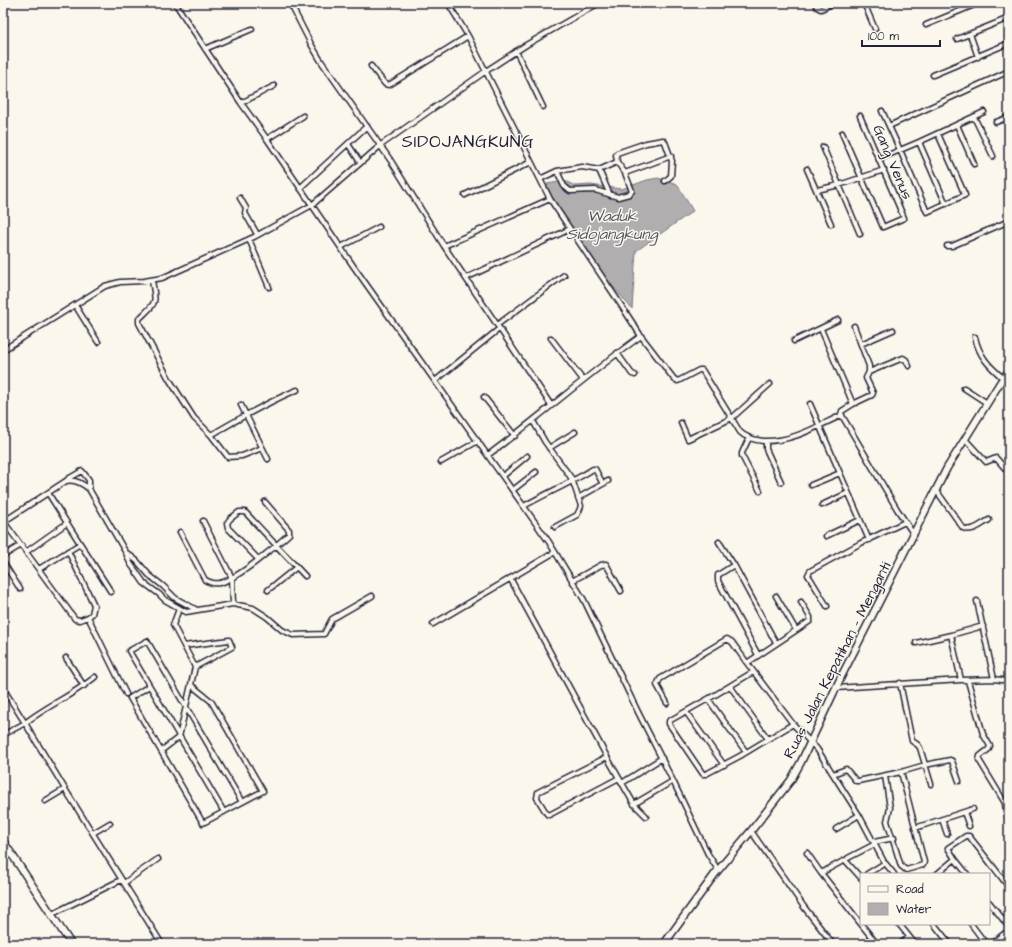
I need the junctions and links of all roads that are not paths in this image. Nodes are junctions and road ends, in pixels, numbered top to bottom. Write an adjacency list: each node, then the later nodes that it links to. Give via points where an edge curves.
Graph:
1 (175, 3): 17 (street)
2 (290, 3): 35 (street, via 321,62)
3 (448, 3): 14 (street)
4 (599, 3): 18 (street)
5 (815, 3): 6 (street, via 817,8 821,9)
6 (833, 3)
7 (864, 3): 12 (street)
8 (979, 3): 10 (street)
9 (1009, 18): 13 (street)
10 (926, 26)
11 (252, 29): 17 (street)
12 (875, 29)
13 (970, 34): 15 (street); 19 (street)
14 (468, 36): 20 (street, via 389,85 385,84); 21 (street)
15 (957, 39)
16 (1009, 43): 19 (street)
17 (205, 49): 25 (street)
18 (516, 51): 21 (street); 26 (street)
19 (978, 57): 23 (street)
20 (371, 66)
21 (486, 71): 42 (street); 49 (street)
22 (1009, 71): 36 (street)
23 (933, 75)
24 (274, 86): 25 (street)
25 (240, 103): 39 (street)
26 (543, 107)
27 (882, 111): 36 (street)
28 (984, 112): 31 (street)
29 (302, 116): 39 (street)
30 (860, 116): 47 (street, Gang Venus)
31 (974, 117): 34 (street); 46 (street)
32 (1009, 117): 33 (street)
33 (996, 122)
34 (957, 125): 38 (street); 51 (street)
35 (367, 126): 41 (street); 42 (street)
36 (889, 126): 44 (street)
37 (842, 133): 57 (street)
38 (938, 134): 40 (street); 67 (street, via 965,195)
39 (267, 139): 61 (street)
40 (919, 142): 44 (street); 67 (street)
41 (348, 144): 48 (street); 61 (street)
42 (380, 145): 48 (street); 76 (street)
43 (823, 147): 60 (street)
44 (900, 150): 47 (street); 67 (street, via 927,212)
45 (671, 156): 50 (street, via 662,140 617,153); 56 (street); 59 (street, via 671,176)
46 (993, 156)
47 (879, 159): 54 (street, Gang Venus)
48 (360, 162): 68 (street)
49 (531, 162): 58 (street); 63 (street)
50 (617, 162): 53 (street); 56 (street)
51 (974, 164)
52 (807, 168): 62 (street)
53 (599, 170): 55 (street, via 582,167); 64 (street)
54 (884, 170): 57 (street); 57 (street, Gang Venus, via 904,218 883,227)
55 (557, 171): 58 (street); 64 (street, via 567,189 595,190)
56 (626, 173): 64 (street, via 631,193 618,198)
57 (862, 177): 60 (street)
58 (540, 179): 66 (street)
59 (665, 181)
60 (839, 184): 62 (street); 74 (street)
61 (300, 188): 68 (street)
62 (817, 190): 70 (street)
63 (465, 194)
64 (610, 195)
65 (240, 198): 73 (street)
66 (550, 199): 72 (street); 76 (street)
67 (946, 204)
68 (312, 205): 73 (street); 78 (street)
69 (1009, 222): 77 (street)
70 (831, 224)
71 (379, 228): 78 (street)
72 (570, 229): 80 (street); 89 (street)
73 (257, 234): 75 (street)
74 (860, 234)
75 (249, 239): 81 (street, via 162,278); 82 (street)
76 (444, 246): 80 (street)
77 (947, 246)
78 (341, 247): 103 (street)
79 (564, 275): 86 (street)
80 (466, 278): 86 (street)
81 (152, 280): 83 (street, via 120,282 105,286); 120 (street, via 155,301 139,322 169,379 194,418)
82 (269, 287)
83 (75, 305): 93 (street); 95 (street)
84 (838, 320): 87 (street)
85 (854, 326): 94 (street)
86 (498, 327): 103 (street); 112 (street)
87 (821, 329): 92 (street); 110 (street)
88 (893, 330): 94 (street)
89 (640, 336): 96 (street); 115 (street, via 674,379 678,381 702,370)
90 (975, 337): 101 (street, via 985,361)
91 (551, 338): 102 (street)
92 (794, 341)
93 (98, 342)
94 (861, 344): 99 (street)
95 (3, 350)
96 (617, 353): 100 (street); 102 (street)
97 (908, 366): 99 (street, via 904,358)
98 (1009, 371): 101 (main road, Ruas Jalan Kepatihan - Menganti)
99 (869, 372): 110 (street, via 866,378 872,395)
100 (635, 375)
101 (1003, 378): 108 (main road, Ruas Jalan Kepatihan - Menganti)
102 (583, 380): 112 (street)
103 (435, 381): 124 (street)
104 (770, 384): 115 (street)
105 (964, 388): 108 (street)
106 (297, 390): 113 (street)
107 (484, 397): 121 (street)
108 (987, 403): 123 (main road, Ruas Jalan Kepatihan - Menganti)
109 (810, 404): 118 (street)
110 (853, 404): 114 (street, via 842,411)
111 (241, 405): 113 (street)
112 (552, 405): 116 (street)
113 (246, 415): 120 (street); 126 (street)
114 (842, 415): 118 (street); 156 (street)
115 (732, 418): 117 (street, via 688,439); 122 (street, via 740,432)
116 (533, 421): 121 (street); 127 (street)
117 (681, 423)
118 (819, 426): 125 (street, via 795,437); 133 (street)
119 (575, 432): 127 (street)
120 (211, 435): 126 (street, via 228,457 242,456)
121 (515, 436): 128 (street)
122 (749, 438): 125 (street); 145 (street, via 742,456)
123 (965, 439): 134 (street, via 986,462 995,458); 144 (main road, Ruas Jalan Kepatihan - Menganti)
124 (478, 441): 128 (street); 131 (street)
125 (766, 441): 139 (street, via 766,449)
126 (262, 448): 130 (street)
127 (549, 448): 137 (street)
128 (488, 456): 135 (street)
129 (526, 456): 135 (street)
130 (268, 459)
131 (440, 462)
132 (536, 472): 143 (street)
133 (840, 473): 141 (street); 147 (street)
134 (1009, 473)
135 (503, 476): 143 (street)
136 (66, 481): 142 (street, via 76,481); 142 (street, via 82,471 89,480); 146 (street)
137 (573, 481): 140 (street, via 594,469); 148 (street); 151 (street)
138 (608, 481): 140 (street)
139 (781, 482)
140 (603, 484): 148 (street)
141 (811, 485)
142 (88, 489): 170 (street)
143 (513, 490): 151 (street)
144 (936, 490): 153 (street, via 963,528 973,529); 160 (main road, Ruas Jalan Kepatihan - Menganti)
145 (760, 491)
146 (48, 493): 155 (street); 157 (street)
147 (848, 493): 150 (street); 152 (street)
148 (578, 498): 158 (street, via 581,508 577,515)
149 (265, 502): 166 (street, via 289,530 289,534)
150 (822, 505)
151 (524, 506): 169 (street)
152 (860, 520): 161 (street); 162 (street)
153 (989, 520)
154 (203, 521): 178 (street)
155 (3, 522): 165 (street)
156 (905, 522): 160 (street); 162 (street)
157 (67, 523): 164 (street); 168 (street)
158 (555, 527)
159 (180, 532): 178 (street, via 206,580 211,584)
160 (914, 535): 219 (main road, Ruas Jalan Kepatihan - Menganti)
161 (826, 536)
162 (869, 540): 192 (street, via 823,562 809,572)
163 (719, 542): 174 (street)
164 (80, 544): 167 (street); 185 (street)
165 (21, 545): 168 (street); 171 (street)
166 (276, 546): 172 (street); 172 (street, via 245,512 239,512 230,518 228,528); 175 (street)
167 (68, 551): 176 (street); 195 (street, via 94,605 92,614)
168 (26, 552): 176 (street)
169 (554, 552): 179 (street); 180 (street)
170 (126, 553): 181 (street); 186 (street, via 144,583)
171 (3, 556)
172 (258, 559): 178 (street)
173 (3, 562): 182 (street)
174 (734, 565): 200 (street); 203 (street, via 718,575 718,581)
175 (297, 567): 177 (street); 183 (street)
176 (38, 569): 195 (street, via 75,619)
177 (305, 576)
178 (232, 578): 191 (street)
179 (510, 578): 196 (street); 233 (street)
180 (572, 581): 184 (street, via 606,564); 234 (street, via 584,600)
181 (163, 586): 186 (street); 194 (street, via 175,598)
182 (20, 589)
183 (268, 590)
184 (621, 591)
185 (111, 592)
186 (159, 594): 193 (street)
187 (372, 596): 191 (street, via 332,619 324,634 293,634 282,630 253,608)
188 (776, 596): 198 (street)
189 (977, 601): 197 (street)
190 (801, 602): 198 (street, via 811,619)
191 (233, 604): 194 (street)
192 (827, 606)
193 (179, 610): 194 (street); 202 (street, via 173,625)
194 (197, 611)
195 (88, 617): 220 (street)
196 (433, 624)
197 (983, 626): 199 (street); 209 (street)
198 (796, 630): 200 (street)
199 (951, 635): 201 (street); 210 (street)
200 (776, 643): 203 (street)
201 (916, 643)
202 (184, 646): 206 (street); 206 (street, via 229,640 232,647)
203 (758, 655): 205 (street)
204 (66, 658): 215 (street)
205 (747, 663): 207 (street); 222 (street, via 727,639 660,679 657,684)
206 (195, 667): 214 (street)
207 (753, 672): 217 (street); 226 (street)
208 (95, 677): 215 (street)
209 (994, 679): 211 (street); 212 (street)
210 (961, 680): 211 (street); 213 (street)
211 (968, 681): 255 (street, via 983,734 990,746 979,760 1005,803)
212 (1009, 681)
213 (900, 683): 219 (street); 236 (street, via 912,741 919,746)
214 (191, 685): 223 (street); 247 (street, via 211,702 263,791)
215 (84, 686): 225 (street)
216 (149, 686): 223 (street, via 129,652 148,641); 228 (street); 231 (street, via 130,698)
217 (730, 686): 221 (street); 229 (street)
218 (3, 688): 225 (street)
219 (836, 688): 230 (main road, Ruas Jalan Kepatihan - Menganti)
220 (126, 694)
221 (708, 699): 224 (street); 232 (street)
222 (668, 703)
223 (186, 706): 228 (street); 247 (street)
224 (686, 712): 235 (street); 235 (street, via 671,719 669,724 703,774)
225 (25, 723): 227 (street); 245 (street)
226 (793, 724): 229 (street); 230 (street)
227 (3, 735)
228 (179, 737): 231 (street); 250 (street)
229 (768, 739): 232 (street)
230 (810, 741): 238 (street); 260 (main road, Ruas Jalan Kepatihan - Menganti, via 791,780)
231 (161, 751): 250 (street, via 203,823)
232 (746, 752): 235 (street)
233 (607, 757): 240 (street); 240 (street, via 538,792 537,798 549,815)
234 (662, 758): 241 (street); 243 (street)
235 (724, 765)
236 (925, 765): 237 (street); 242 (street, via 950,760); 244 (street)
237 (900, 772): 239 (street); 258 (street)
238 (833, 774): 239 (street, via 846,768 856,781); 252 (street)
239 (885, 776): 263 (street, via 890,808 887,821)
240 (618, 778): 243 (street)
241 (673, 781): 248 (street); 271 (street)
242 (959, 781)
243 (622, 783): 248 (street)
244 (931, 784)
245 (64, 789): 246 (street); 261 (street)
246 (45, 801)
247 (242, 802): 250 (street)
248 (634, 804): 253 (street)
249 (973, 809): 251 (street)
250 (224, 812)
251 (964, 812): 254 (street); 257 (street)
252 (859, 815): 259 (street); 265 (street)
253 (646, 816)
254 (942, 819): 258 (street); 262 (street)
255 (1009, 820)
256 (110, 822): 261 (street)
257 (970, 826)
258 (915, 828): 263 (street, via 923,865 904,870)
259 (836, 829)
260 (751, 831): 271 (main road, Ruas Jalan Kepatihan - Menganti); 293 (street, via 804,908)
261 (93, 833): 278 (street)
262 (947, 834)
263 (894, 838): 265 (street)
264 (3, 841): 281 (main road)
265 (874, 843): 268 (street); 270 (street)
266 (807, 853): 272 (street)
267 (158, 858): 278 (street)
268 (848, 858)
269 (955, 859): 275 (street); 276 (street); 279 (street, via 949,846 969,836)
270 (883, 860)
271 (718, 870): 290 (main road, Ruas Jalan Kepatihan - Menganti)
272 (821, 873): 277 (street, via 845,860); 282 (street)
273 (869, 873): 274 (street, via 885,863)
274 (893, 873)
275 (938, 873)
276 (966, 873)
277 (860, 877)
278 (123, 881): 281 (street); 292 (street)
279 (1009, 886)
280 (990, 903): 287 (street)
281 (52, 914): 291 (main road)
282 (860, 923)
283 (862, 925): 294 (street)
284 (900, 925): 289 (street)
285 (935, 925): 297 (street)
286 (971, 925): 298 (street)
287 (1009, 926)
288 (1009, 930): 299 (street)
289 (909, 937): 295 (street); 296 (street)
290 (667, 942)
291 (71, 944)
292 (162, 944)
293 (833, 944)
294 (877, 944)
295 (900, 944)
296 (915, 944)
297 (950, 944)
298 (986, 944)
299 (991, 944)

